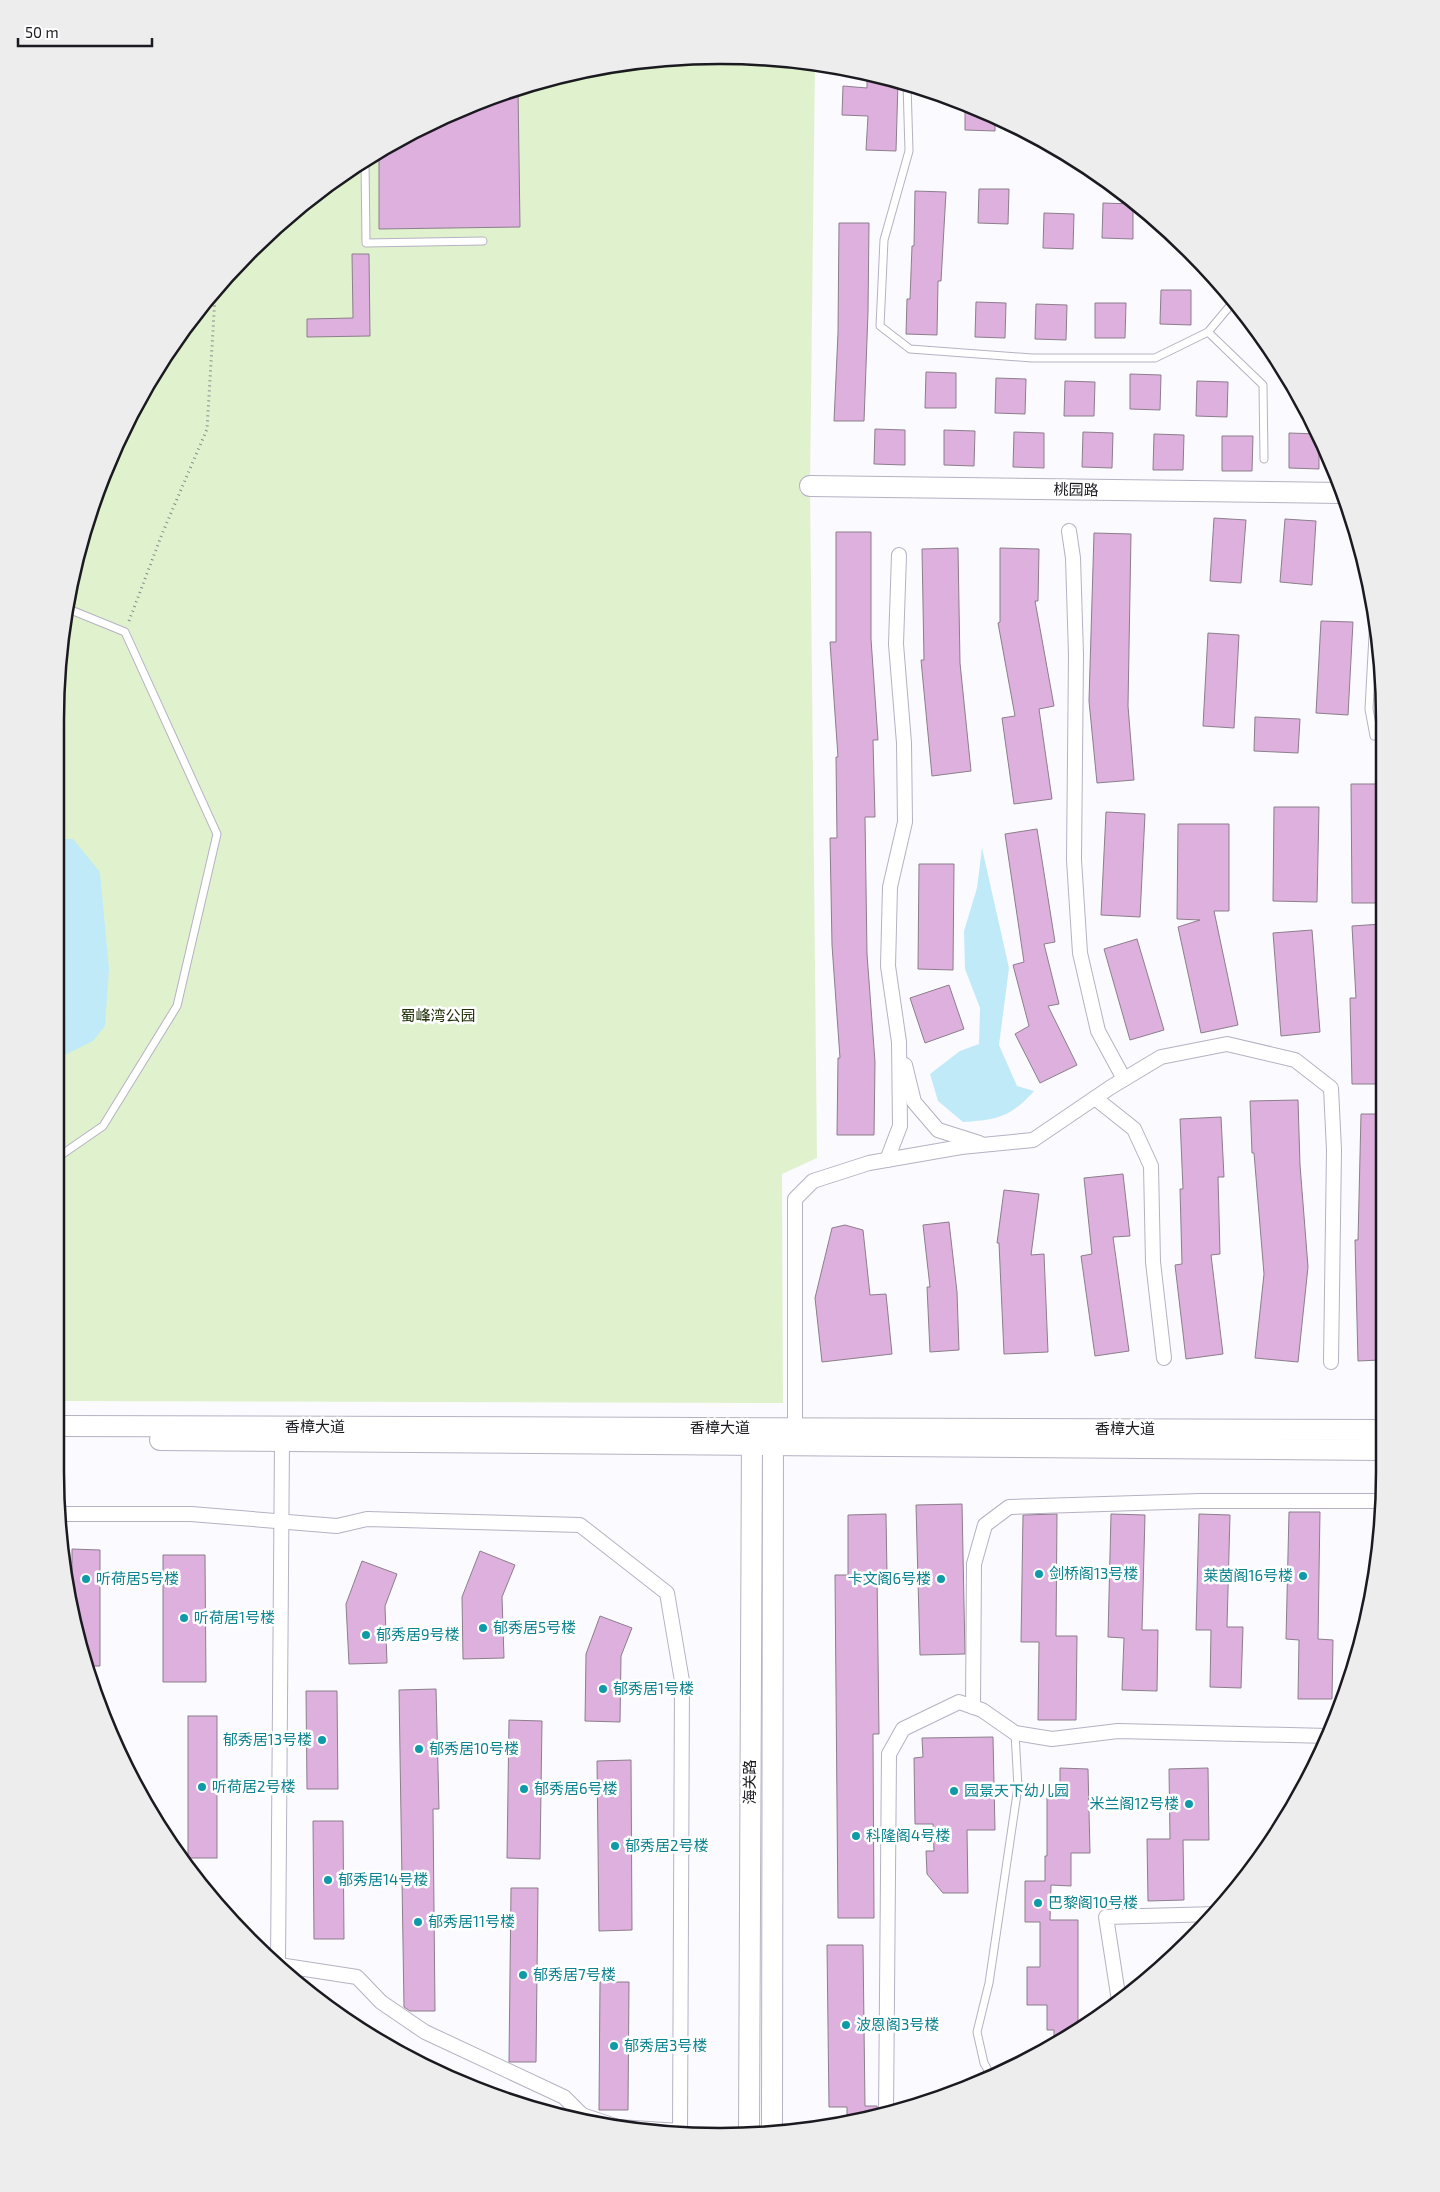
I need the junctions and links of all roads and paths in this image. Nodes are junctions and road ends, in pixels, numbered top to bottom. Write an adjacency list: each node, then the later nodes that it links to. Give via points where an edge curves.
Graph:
1 (907, 91): 6 (lane, via 909,151 884,240 880,326 910,349 1032,358 1156,358)
2 (365, 168): 3 (lane, via 366,242)
3 (483, 240)
4 (215, 302): 13 (path, via 207,429)
5 (1229, 307): 6 (lane)
6 (1208, 332): 7 (lane, via 1263,385)
7 (1264, 459)
8 (810, 486): 9 (street, 桃园路)
9 (1335, 493)
10 (1069, 530): 17 (street, via 1076,654 1074,860 1080,953 1098,1032)
11 (899, 555): 16 (street, via 896,644 904,743 905,822 890,887 888,966)
12 (73, 611): 13 (lane)
13 (125, 632): 20 (lane, via 218,834 177,1006 104,1126)
14 (1372, 648): 15 (lane, via 1369,709)
15 (1376, 736)
16 (899, 1042): 19 (street, via 914,1102 938,1130); 21 (street, via 900,1126)
17 (1124, 1079): 18 (street); 23 (street, via 1160,1057 1227,1044 1295,1060 1331,1088 1334,1150)
18 (1095, 1098): 19 (street, via 1032,1140); 22 (street, via 1134,1129 1151,1166 1152,1262)
19 (984, 1145): 21 (street)
20 (64, 1153)
21 (888, 1160): 28 (street, via 813,1181 795,1199)
22 (1164, 1358)
23 (1332, 1362)
24 (64, 1426): 26 (street, 香樟大道)
25 (1376, 1430): 28 (street, 香樟大道)
26 (752, 1436): 27 (street, 香樟大道); 30 (street, 香樟大道); 47 (street, 海关路)
27 (773, 1436): 28 (street, 香樟大道); 45 (street, 海关路)
28 (795, 1436): 31 (street, 香樟大道)
29 (64, 1439): 30 (street, 香樟大道)
30 (282, 1441): 34 (street)
31 (1376, 1450)
32 (1375, 1501): 35 (street, via 1009,1506 985,1525 974,1564)
33 (65, 1514): 34 (street, via 191,1514)
34 (281, 1522): 39 (street); 46 (street, via 337,1526 367,1519 580,1525 667,1593 682,1681)
35 (973, 1707): 36 (street); 43 (street, via 959,1702 903,1729 889,1754)
36 (1015, 1733): 37 (street, via 1052,1739 1118,1731); 42 (lane, via 1018,1787 989,1983 977,2032)
37 (1320, 1736)
38 (1204, 1914): 41 (street, via 1106,1917)
39 (278, 1957)
40 (289, 1967): 44 (street, via 358,1977 381,2002 425,2032 564,2097)
41 (1118, 1994)
42 (988, 2071)
43 (886, 2107)
44 (576, 2112)
45 (772, 2126)
46 (680, 2127)
47 (750, 2127)

